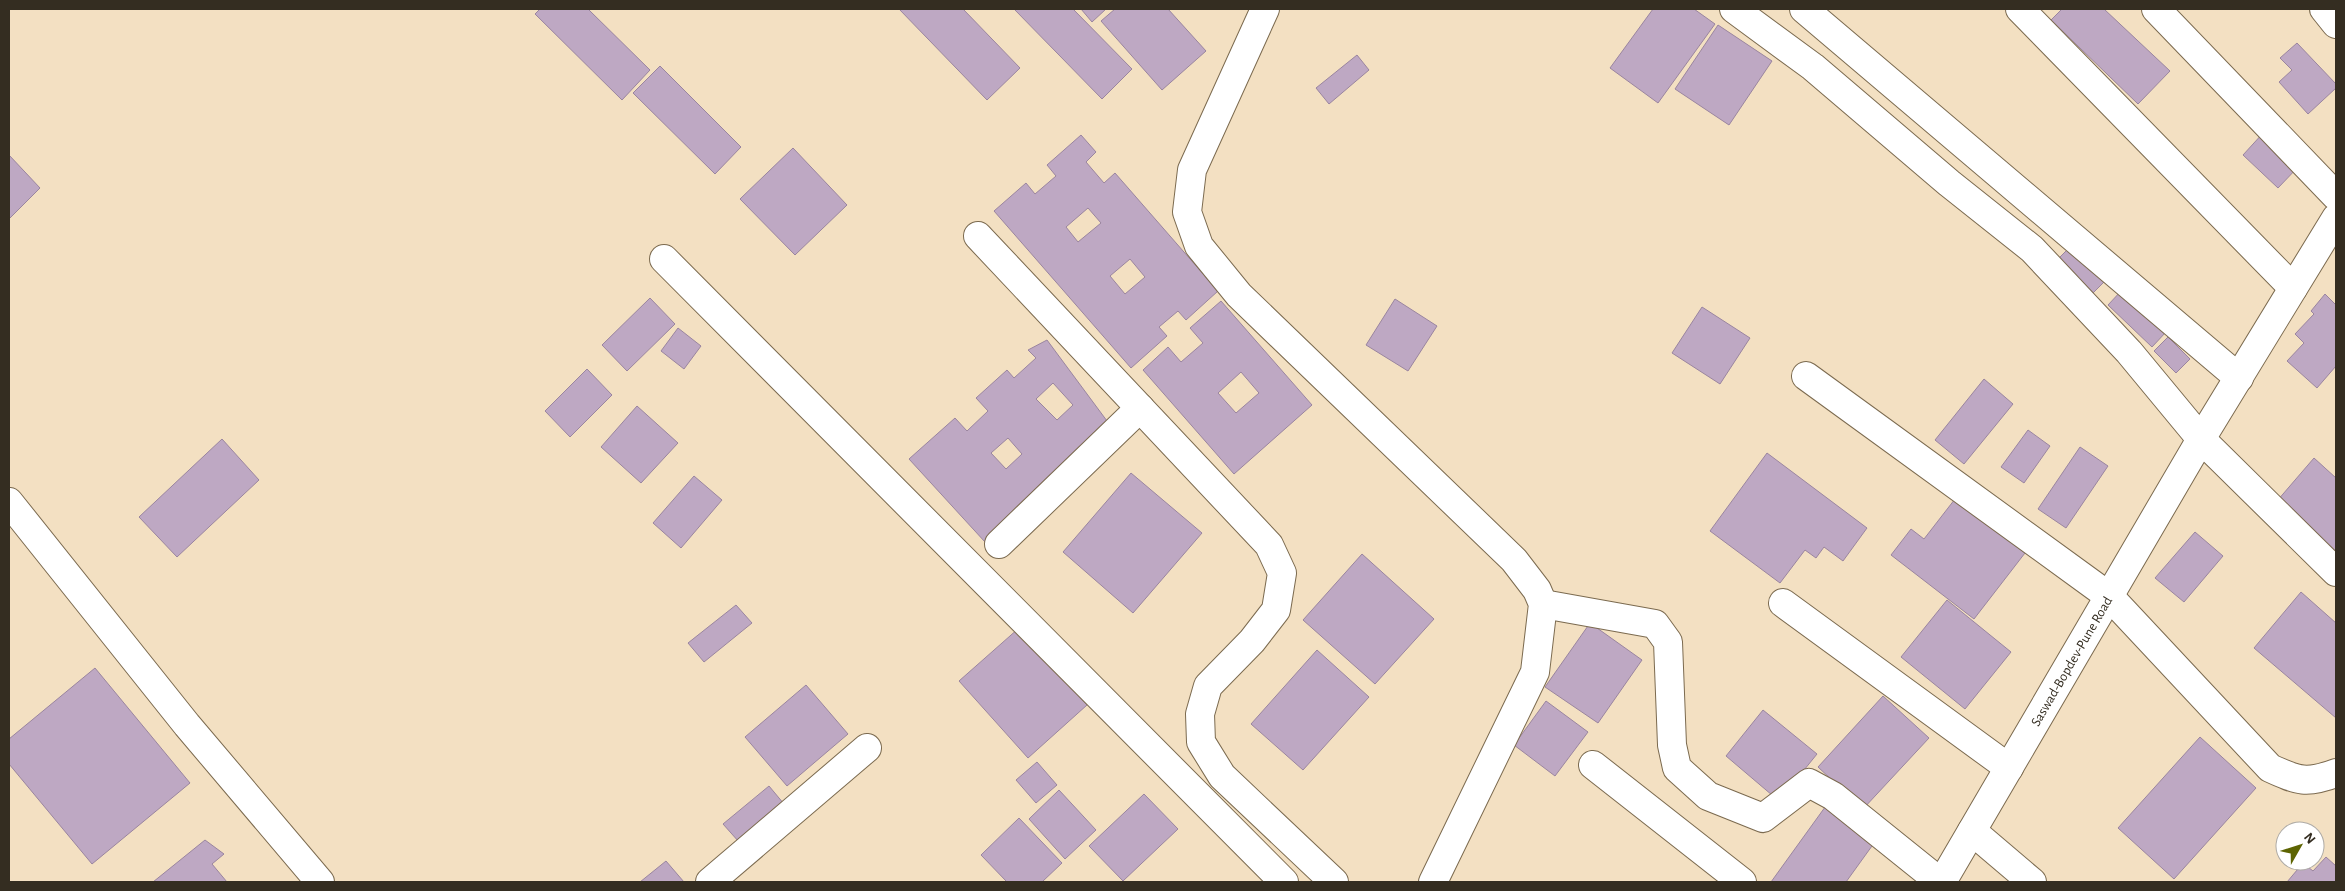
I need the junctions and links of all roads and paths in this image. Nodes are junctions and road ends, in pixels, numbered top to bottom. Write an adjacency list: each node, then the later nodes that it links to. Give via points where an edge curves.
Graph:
1 (1265, 9): 22 (street, via 1192,170 1187,212 1199,246 1239,295 1514,560 1537,590)
2 (1734, 9): 16 (street, via 1814,67 1949,183 2032,249 2130,352)
3 (1804, 9): 14 (street)
4 (2020, 9): 12 (street)
5 (2156, 9): 8 (street)
6 (2324, 9): 7 (street)
7 (2336, 24)
8 (2336, 196)
9 (2336, 218): 12 (street, Saswad-Bopdev-Pune Road)
10 (978, 236): 15 (street)
11 (664, 260): 30 (street)
12 (2294, 288): 14 (street, Saswad-Bopdev-Pune Road)
13 (1806, 376): 20 (street)
14 (2239, 378): 16 (street, Saswad-Bopdev-Pune Road)
15 (1140, 408): 18 (street); 31 (street, via 1270,545 1282,573 1276,610 1252,641 1208,686 1200,714 1201,742 1222,776)
16 (2202, 439): 19 (street); 20 (street, Saswad-Bopdev-Pune Road)
17 (9, 502): 28 (street, via 187,725)
18 (1000, 544)
19 (2336, 572)
20 (2110, 597): 25 (street, Saswad-Bopdev-Pune Road); 26 (street, via 2270,768 2292,778 2314,781)
21 (1783, 603): 25 (street)
22 (1543, 604): 32 (street, via 1535,672); 34 (street, via 1655,624 1668,642 1672,745 1677,768 1708,796 1763,818 1809,783 1833,796)
23 (867, 748): 29 (street)
24 (1593, 765): 33 (street)
25 (2009, 768): 27 (street, Saswad-Bopdev-Pune Road)
26 (2336, 773)
27 (1972, 831): 34 (street, Saswad-Bopdev-Pune Road); 35 (street)
28 (320, 882)
29 (710, 882)
30 (1284, 882)
31 (1334, 882)
32 (1433, 882)
33 (1742, 882)
34 (1941, 882)
35 (2032, 882)

